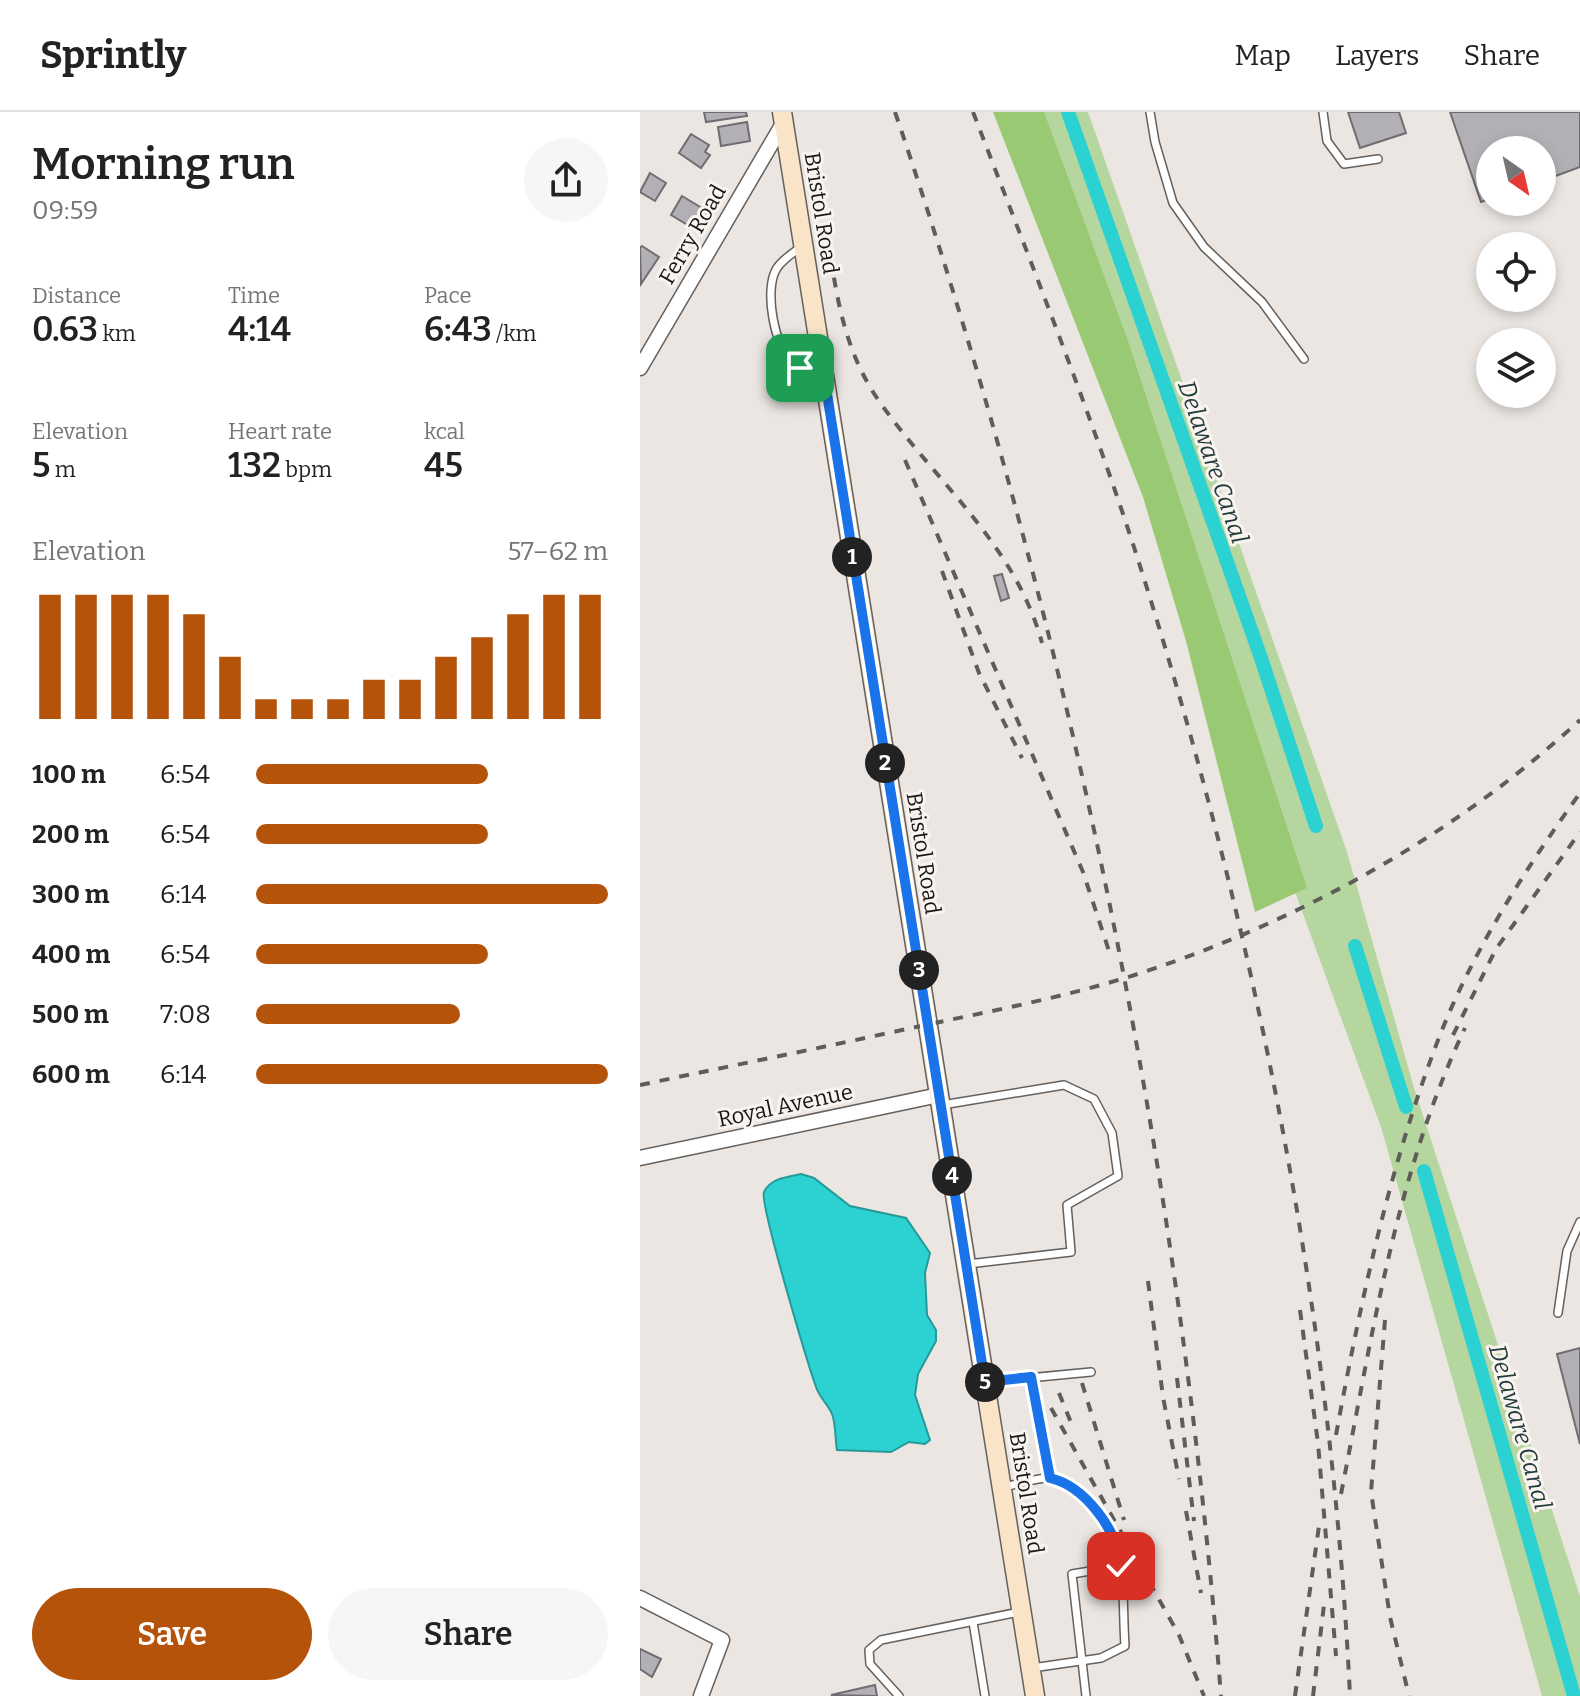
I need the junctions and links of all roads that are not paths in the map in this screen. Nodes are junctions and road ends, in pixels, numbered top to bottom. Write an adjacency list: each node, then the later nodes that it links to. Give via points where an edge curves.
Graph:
1 (1150, 112): 6 (lane, via 1173,203 1204,247 1262,302)
2 (1323, 112): 4 (lane, via 1327,141 1344,164)
3 (783, 117): 5 (main road, Bristol Road); 7 (street, Ferry Road)
4 (1378, 159)
5 (803, 246): 8 (main road, Bristol Road); 8 (lane, via 776,270 770,288 779,349 795,366)
6 (1304, 359)
7 (640, 368)
8 (824, 375): 9 (main road, Bristol Road)
9 (940, 1100): 10 (street, Royal Avenue); 12 (main road, Bristol Road); 12 (lane, via 1064,1085 1094,1099 1112,1133 1118,1176 1067,1205 1071,1252)
10 (640, 1158)
11 (1580, 1222): 13 (lane, via 1567,1251)
12 (966, 1264): 16 (main road, Bristol Road)
13 (1558, 1313)
14 (1091, 1372): 15 (lane)
15 (1031, 1377): 16 (lane); 17 (lane)
16 (985, 1382): 18 (main road, Bristol Road)
17 (1050, 1478): 18 (lane); 19 (lane, via 1078,1490 1107,1526)
18 (1002, 1487): 21 (main road, Bristol Road)
19 (1121, 1566): 23 (lane, via 1125,1646); 23 (lane, via 1072,1574)
20 (640, 1598): 25 (street, via 721,1642)
21 (1021, 1612): 22 (lane); 24 (main road, Bristol Road)
22 (973, 1622): 26 (lane, via 881,1640 869,1650 870,1664); 27 (lane)
23 (1082, 1661): 24 (lane); 29 (lane)
24 (1030, 1668): 28 (main road, Bristol Road)
25 (701, 1696)
26 (899, 1696)
27 (985, 1696)
28 (1035, 1696)
29 (1086, 1696)

